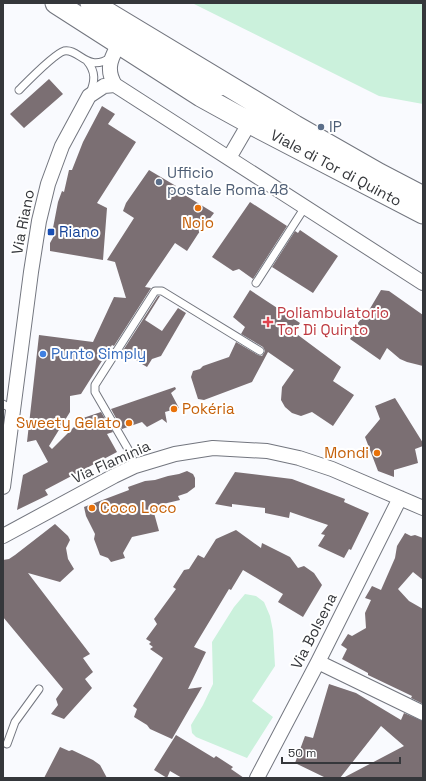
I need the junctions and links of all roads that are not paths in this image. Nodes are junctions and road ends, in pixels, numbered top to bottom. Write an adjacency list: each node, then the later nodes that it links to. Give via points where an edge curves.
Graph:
1 (56, 3): 3 (main road, Viale di Tor di Quinto)
2 (91, 3): 6 (main road, Viale di Tor di Quinto)
3 (115, 51): 4 (lane, via 102,63); 5 (street, via 109,69); 6 (street, via 123,40 129,38 209,87); 9 (main road, Viale di Tor di Quinto, via 201,96)
4 (87, 61): 7 (lane, via 70,52 63,52); 8 (lane, via 95,81)
5 (115, 85): 8 (street, via 104,86); 10 (street)
6 (229, 87): 9 (main road, Viale di Tor di Quinto)
7 (19, 90)
8 (89, 96): 17 (street, Via Riano, via 62,146 43,203)
9 (255, 114): 10 (street); 11 (main road, Viale di Tor di Quinto, via 346,155); 13 (main road, Viale di Tor di Quinto)
10 (229, 158): 12 (street)
11 (423, 196)
12 (305, 207): 14 (lane); 15 (street)
13 (423, 214)
14 (256, 283)
15 (423, 283)
16 (260, 351): 18 (lane, via 162,291 155,291 95,385 95,392)
17 (7, 415): 19 (street, Via Riano)
18 (135, 466): 20 (street, Via Flaminia, via 198,450 225,448 267,452 287,455 332,469); 22 (street, Via Flaminia)
19 (3, 487)
20 (400, 498): 21 (street, Via Flaminia); 23 (street, Via Bolsena)
21 (423, 508)
22 (3, 536)
23 (318, 662): 25 (street); 27 (street, Via Bolsena)
24 (39, 689): 26 (lane, via 15,722)
25 (423, 713)
26 (4, 745)
27 (257, 778)

